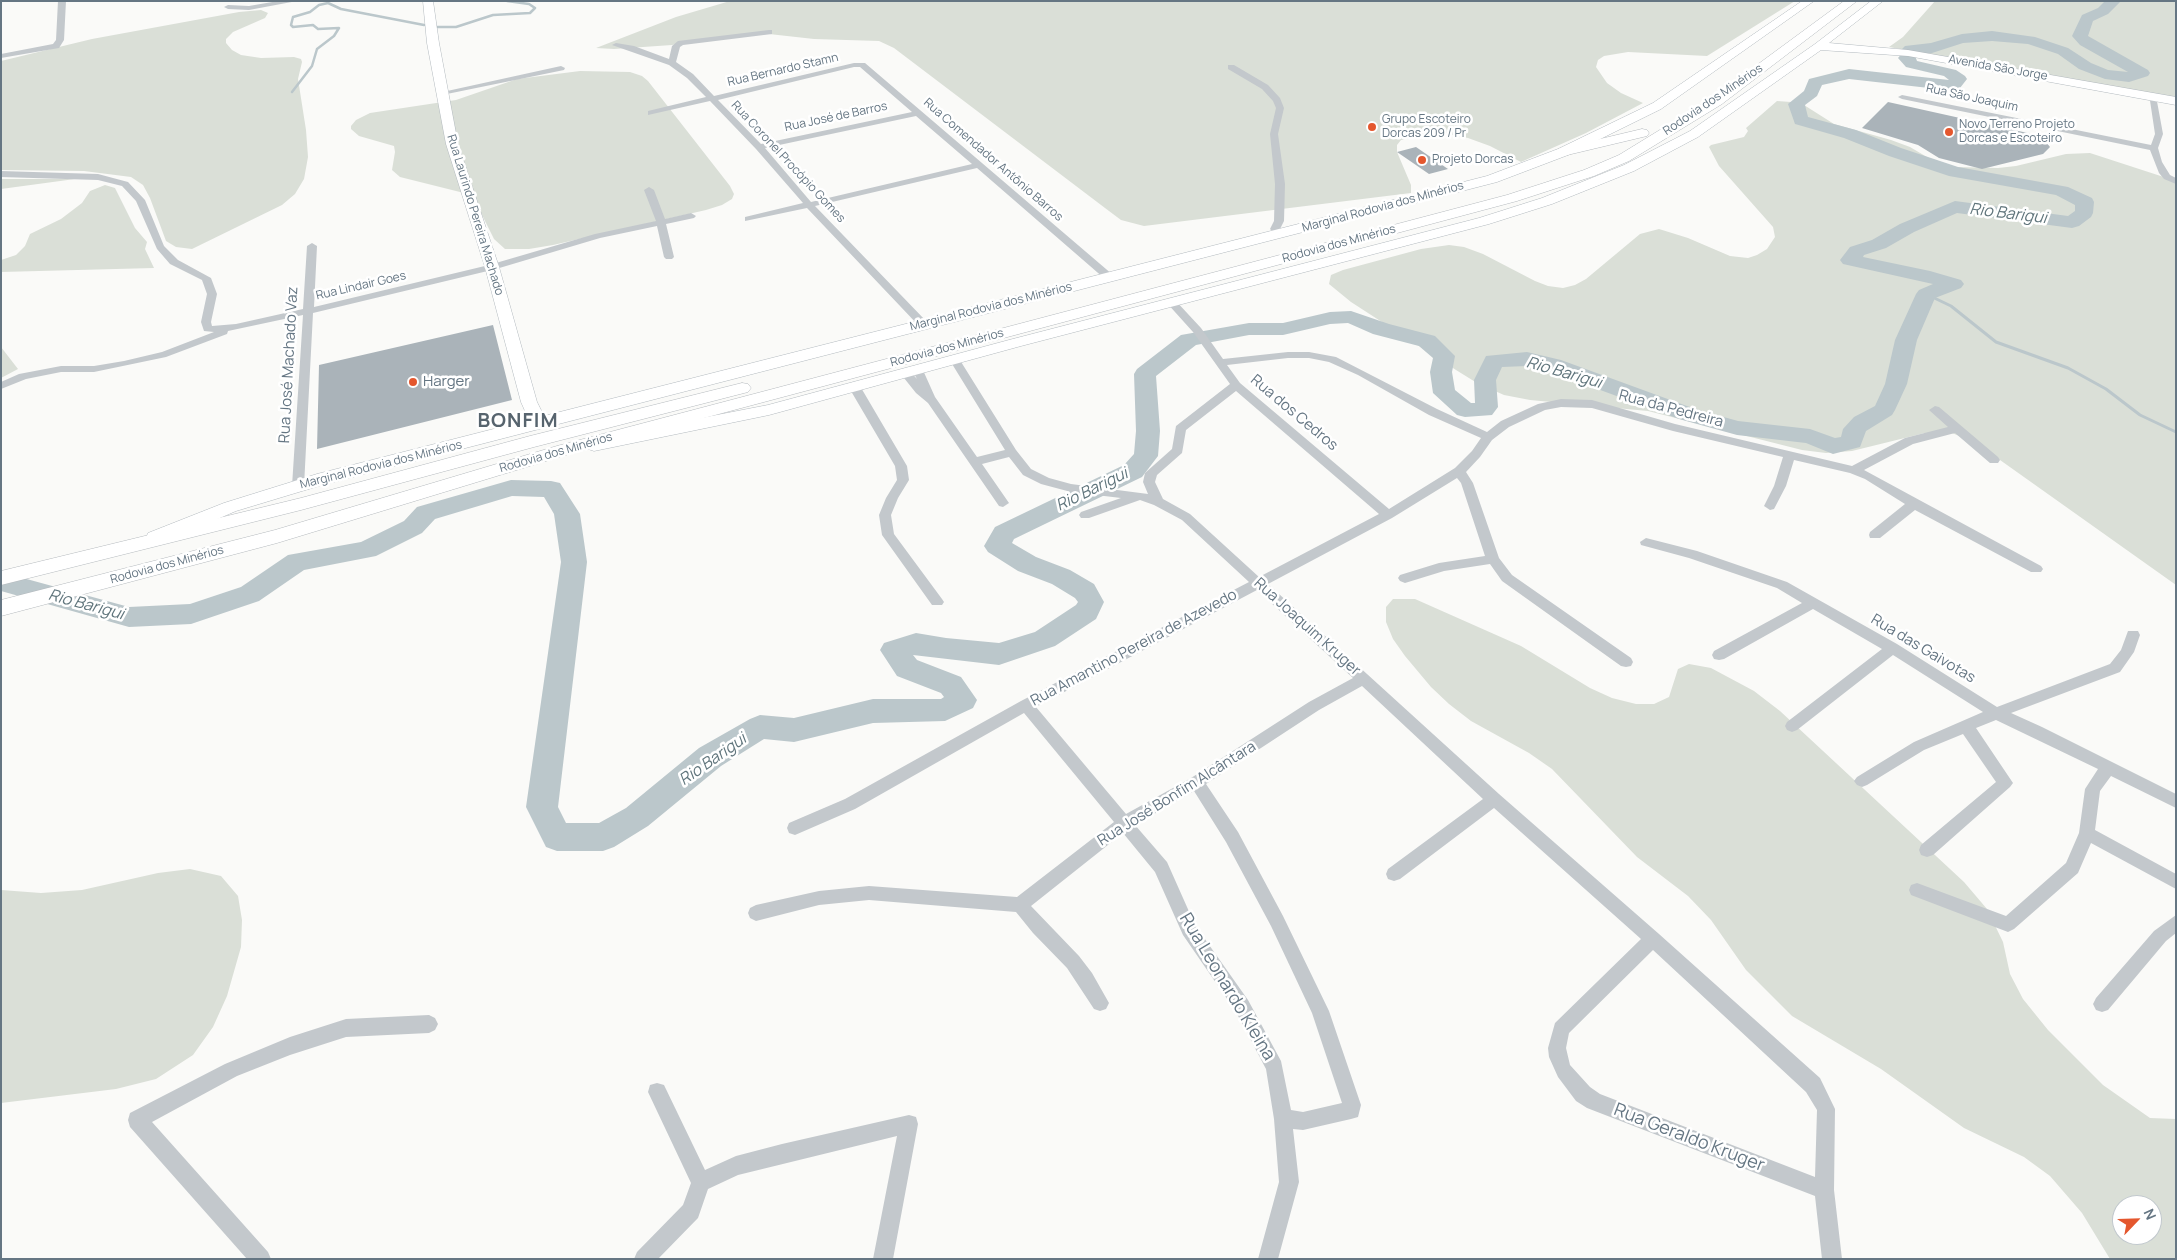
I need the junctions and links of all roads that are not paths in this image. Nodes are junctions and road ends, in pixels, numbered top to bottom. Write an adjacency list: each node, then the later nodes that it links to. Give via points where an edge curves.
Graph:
1 (62, 1): 12 (street, via 60,40 56,46)
2 (294, 1): 8 (street)
3 (428, 1): 17 (main road, Rua Laurindo Pereira Machado)
4 (1809, 1): 28 (main road, Marginal Rodovia dos Minérios, via 1657,106)
5 (1831, 1): 25 (main road, Rodovia dos Minérios, via 1703,96)
6 (1878, 1): 11 (main road)
7 (1853, 2): 59 (main road, Rodovia dos Minérios, via 1717,100 1648,144 1589,173 1512,198)
8 (228, 8)
9 (769, 32): 13 (street, via 681,43 676,46)
10 (616, 45): 13 (street, Rua Coronel Procópio Gomes)
11 (1819, 46): 19 (main road, Avenida São Jorge, via 1908,52); 42 (main road, via 1694,134 1653,157 1586,187 1484,221)
12 (1, 56)
13 (672, 63): 20 (street, Rua Coronel Procópio Gomes)
14 (859, 64): 20 (street, Rua Bernardo Stamn); 24 (street, Rua Comendador Antônio Barros)
15 (1231, 67): 37 (street, via 1265,87 1280,108 1274,134 1280,184 1279,221 1275,229)
16 (561, 68): 17 (street)
17 (442, 93): 40 (main road, Rua Laurindo Pereira Machado, via 452,144)
18 (1902, 97): 27 (street, Rua São Joaquim)
19 (2155, 97): 21 (main road, Avenida São Jorge); 22 (street); 27 (street, via 2159,134)
20 (712, 98): 23 (street, Rua Bernardo Stamn); 26 (street, Rua Coronel Procópio Gomes)
21 (2176, 101)
22 (2176, 105)
23 (651, 113)
24 (918, 113): 26 (street, Rua José de Barros); 29 (street, Rua Comendador Antônio Barros)
25 (1642, 133): 28 (main road); 76 (main road, Rodovia dos Minérios, via 1573,167 1505,191)
26 (759, 147): 33 (street, Rua Coronel Procópio Gomes)
27 (2154, 148): 31 (street, via 2162,171)
28 (1563, 152): 37 (main road, Marginal Rodovia dos Minérios, via 1492,179)
29 (980, 165): 33 (street); 41 (street, Rua Comendador Antônio Barros)
30 (1, 174): 45 (street, via 98,177 125,184 140,200 160,247 174,262 206,278 212,294 206,322 208,329)
31 (2176, 181)
32 (649, 190): 36 (street)
33 (808, 204): 35 (street); 44 (street, Rua Coronel Procópio Gomes)
34 (691, 216): 36 (street, Rua Lindair Goes)
35 (748, 219)
36 (661, 222): 39 (street); 40 (street, Rua Lindair Goes, via 567,243)
37 (1280, 234): 41 (main road, Marginal Rodovia dos Minérios)
38 (312, 246): 43 (street, Rua José Machado Vaz)
39 (669, 257)
40 (492, 267): 43 (street, Rua Lindair Goes); 56 (main road, Rua Laurindo Pereira Machado, via 529,402)
41 (1109, 277): 44 (main road, Marginal Rodovia dos Minérios)
42 (1171, 302): 46 (street, Rua dos Cedros); 48 (main road)
43 (308, 311): 45 (street, Rua Lindair Goes); 66 (street, Rua José Machado Vaz)
44 (923, 324): 56 (main road, Marginal Rodovia dos Minérios)
45 (236, 327): 52 (street, via 166,354 94,369 22,376)
46 (1197, 330): 47 (street, Rua dos Cedros)
47 (1206, 344): 49 (street, Rua dos Cedros)
48 (954, 359): 50 (main road); 60 (street, Rua Joaquim Kruger)
49 (1221, 362): 51 (street, Rua dos Cedros); 58 (street, via 1282,355 1332,359)
50 (912, 371): 53 (main road); 54 (street, via 920,391)
51 (1236, 385): 68 (street, via 1180,429 1178,450 1151,473 1149,482); 73 (street, Rua dos Cedros)
52 (1, 386)
53 (854, 386): 59 (main road, via 769,410); 82 (street, via 901,466 902,480 885,515 888,535)
54 (932, 401): 63 (street)
55 (1935, 410): 57 (street)
56 (539, 424): 66 (main road, Marginal Rodovia dos Minérios)
57 (1957, 429): 62 (street); 64 (street, via 1908,441)
58 (1488, 437): 61 (street, Rua da Pedreira, via 1505,424 1542,407 1561,403 1592,404); 65 (street, Rua Amantino Pereira de Azevedo)
59 (563, 450): 84 (main road, Rodovia dos Minérios, via 277,536)
60 (1012, 452): 63 (street); 67 (street, Rua Joaquim Kruger, via 1027,472 1045,481 1072,488)
61 (1790, 454): 64 (street, Rua da Pedreira); 71 (street)
62 (1994, 460)
63 (975, 462): 69 (street)
64 (1853, 470): 70 (street, Rua da Pedreira, via 1869,476)
65 (1459, 471): 73 (street, Rua Amantino Pereira de Azevedo); 77 (street, via 1467,483)
66 (298, 486): 76 (main road, Marginal Rodovia dos Minérios, via 230,507)
67 (1140, 496): 68 (street, Rua Joaquim Kruger); 72 (street)
68 (1158, 502): 81 (street, Rua Joaquim Kruger, via 1186,517)
69 (1003, 503)
70 (1914, 504): 74 (street); 78 (street, Rua da Pedreira)
71 (1770, 506)
72 (1085, 515)
73 (1388, 515): 81 (street, Rua Amantino Pereira de Azevedo)
74 (1875, 535)
75 (1646, 542): 83 (street, Rua das Gaivotas, via 1782,585)
76 (142, 543): 79 (main road, Rodovia dos Minérios)
77 (1493, 559): 80 (street, via 1444,566); 88 (street, via 1507,578)
78 (2036, 569)
79 (1, 578)
80 (1405, 578)
81 (1258, 583): 89 (street, Rua Joaquim Kruger); 90 (street, Rua Amantino Pereira de Azevedo)
82 (937, 602)
83 (1813, 603): 86 (street, Rua das Gaivotas); 87 (street)
84 (1, 608)
85 (2133, 635): 91 (street, via 2127,652 2115,668)
86 (1892, 648): 91 (street, Rua das Gaivotas); 92 (street)
87 (1719, 655)
88 (1626, 662)
89 (1363, 679): 96 (street, Rua José Bonfim Alcântara, via 1314,706); 97 (street, Rua Joaquim Kruger)
90 (1026, 704): 99 (street, Rua Leonardo Kleina); 100 (street, Rua Amantino Pereira de Azevedo, via 850,804)
91 (1996, 713): 93 (street); 94 (street, Rua das Gaivotas)
92 (1792, 726)
93 (1966, 726): 95 (street, via 1920,746); 102 (street, via 2005,783)
94 (2108, 768): 98 (street, Rua das Gaivotas); 101 (street, via 2093,788)
95 (1862, 781)
96 (1196, 782): 99 (street, Rua José Bonfim Alcântara); 114 (street, via 1232,837 1281,929 1320,1012 1352,1105 1351,1110 1303,1121)
97 (1494, 799): 103 (street); 109 (street, Rua Joaquim Kruger)
98 (2176, 802)
99 (1126, 822): 106 (street, Rua José Bonfim Alcântara); 114 (street, Rua Leonardo Kleina, via 1161,868 1189,930 1242,1006 1275,1067)
100 (795, 828)
101 (2087, 833): 104 (street); 105 (street, via 2072,868 2008,924)
102 (1927, 850)
103 (1394, 874)
104 (2176, 882)
105 (1917, 890)
106 (1020, 905): 107 (street, via 870,892 819,898); 110 (street, via 1073,962)
107 (756, 913)
108 (2176, 923): 111 (street, via 2160,936)
109 (1653, 939): 116 (street, Rua Joaquim Kruger, via 1813,1085 1826,1109); 116 (street, Rua Geraldo Kruger, via 1561,1029 1557,1048 1564,1071 1594,1102)
110 (1100, 1002)
111 (2102, 1004)
112 (429, 1024): 117 (street, via 346,1028 318,1037 231,1070 136,1120)
113 (657, 1092): 115 (street)
114 (1283, 1119): 120 (street, Rua Leonardo Kleina, via 1289,1182)
115 (701, 1182): 118 (street, via 691,1211); 119 (street, via 736,1166 910,1124)
116 (1824, 1190): 121 (street, Rua Joaquim Kruger)
117 (260, 1258)
118 (644, 1259)
119 (884, 1259)
120 (1268, 1259)
121 (1832, 1259)

